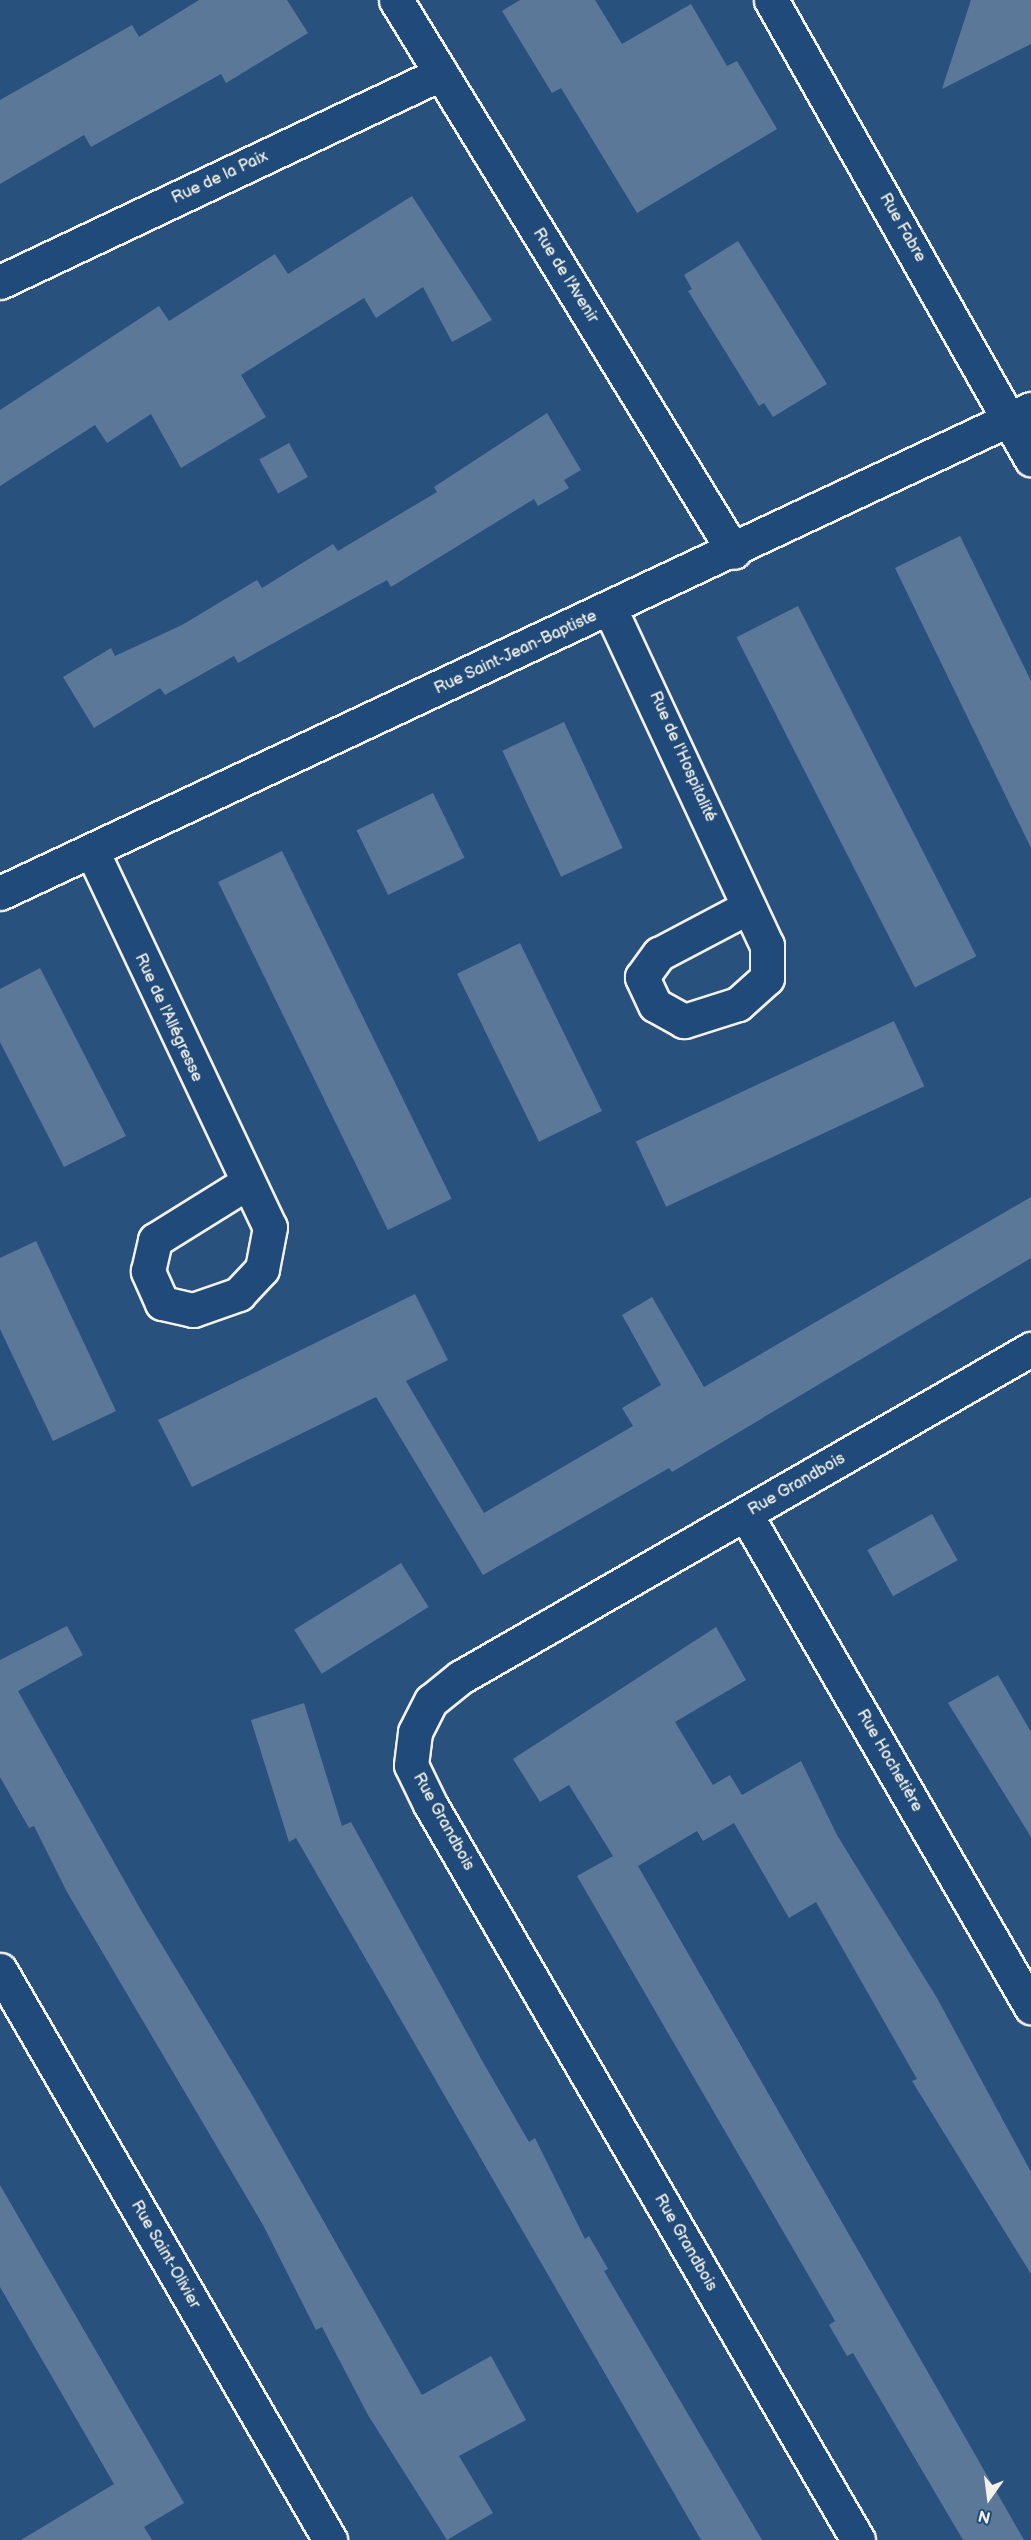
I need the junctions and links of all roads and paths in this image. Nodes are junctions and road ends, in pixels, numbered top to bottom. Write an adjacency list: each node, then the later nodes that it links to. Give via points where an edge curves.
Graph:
1 (396, 0): 3 (street, Rue de l'Avenir)
2 (771, 0): 5 (street, Rue Fabre)
3 (441, 74): 4 (street, Rue de la Paix); 7 (street, Rue de l'Avenir)
4 (0, 282)
5 (1022, 414): 6 (street, Rue Fabre); 7 (street, Rue Saint-Jean-Baptiste)
6 (1031, 459)
7 (734, 552): 8 (street, Rue Saint-Jean-Baptiste)
8 (610, 609): 9 (street, Rue Saint-Jean-Baptiste); 11 (street, Rue de l'Hospitalité)
9 (92, 851): 10 (street, Rue Saint-Jean-Baptiste); 12 (street, Rue de l'Allégresse)
10 (0, 893)
11 (748, 907)
12 (245, 1184)
13 (1031, 1349): 14 (street, Rue Grandbois)
14 (746, 1515): 16 (street, Rue Hochetière); 18 (street, Rue Grandbois, via 461,1677 431,1701 415,1732 411,1765)
15 (0, 1970): 17 (street, Rue Saint-Olivier)
16 (1031, 2007)
17 (320, 2536)
18 (858, 2540)

